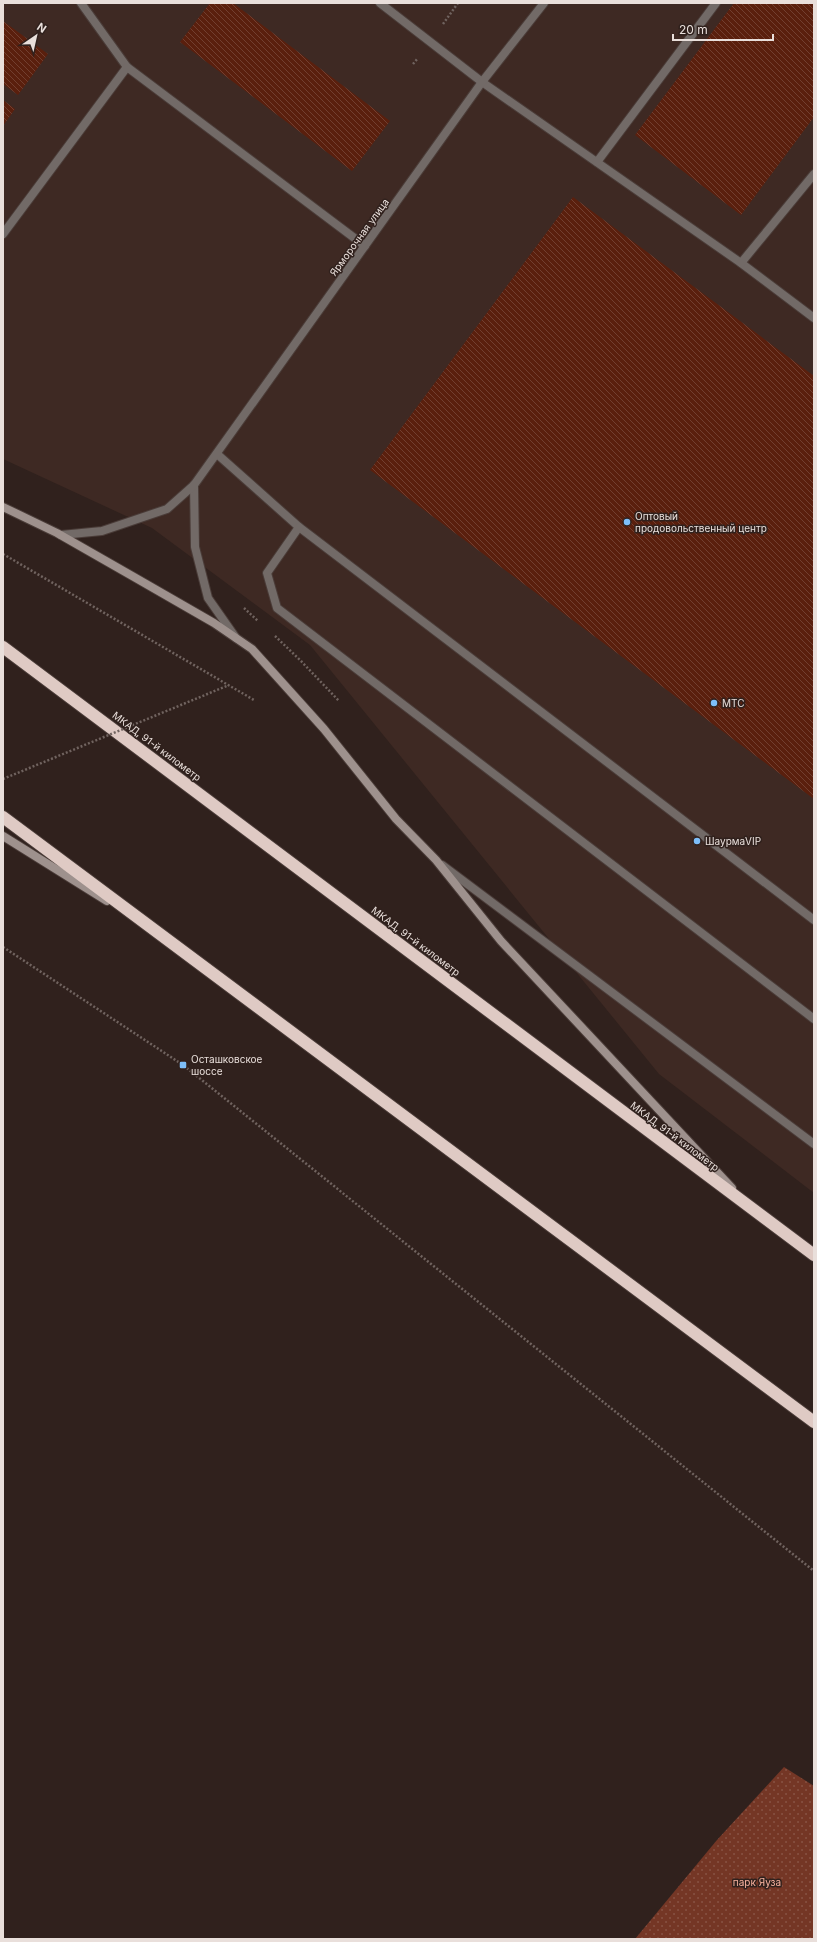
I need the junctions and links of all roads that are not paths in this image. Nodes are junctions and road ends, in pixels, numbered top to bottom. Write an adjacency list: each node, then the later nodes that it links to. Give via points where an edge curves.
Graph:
1 (81, 3): 5 (lane)
2 (380, 3): 6 (lane)
3 (544, 3): 6 (lane, Ярморочная улица)
4 (716, 3): 7 (lane)
5 (127, 67): 9 (lane); 10 (lane)
6 (482, 82): 7 (lane); 10 (lane, Ярморочная улица)
7 (598, 162): 11 (lane)
8 (814, 174): 11 (lane)
9 (3, 234)
10 (365, 246): 13 (lane, Ярморочная улица)
11 (742, 264): 12 (lane)
12 (814, 318)
13 (216, 454): 14 (lane, Ярморочная улица); 16 (lane)
14 (194, 485): 17 (lane, Ярморочная улица, via 167,509 102,532); 18 (lane, via 195,547 208,598)
15 (3, 507): 17 (main road)
16 (299, 528): 23 (lane); 25 (lane, via 267,573 277,608)
17 (61, 535): 18 (main road, via 214,623)
18 (237, 639): 22 (main road, via 252,649 282,680 396,819)
19 (3, 647): 27 (highway, МКАД, 91-й километр)
20 (3, 817): 24 (highway)
21 (3, 836): 24 (main road)
22 (436, 860): 26 (lane); 27 (main road, via 501,940)
23 (814, 920)
24 (161, 935): 29 (highway)
25 (814, 1019)
26 (814, 1144)
27 (749, 1206): 28 (highway, МКАД, 91-й километр)
28 (814, 1255)
29 (814, 1422)

